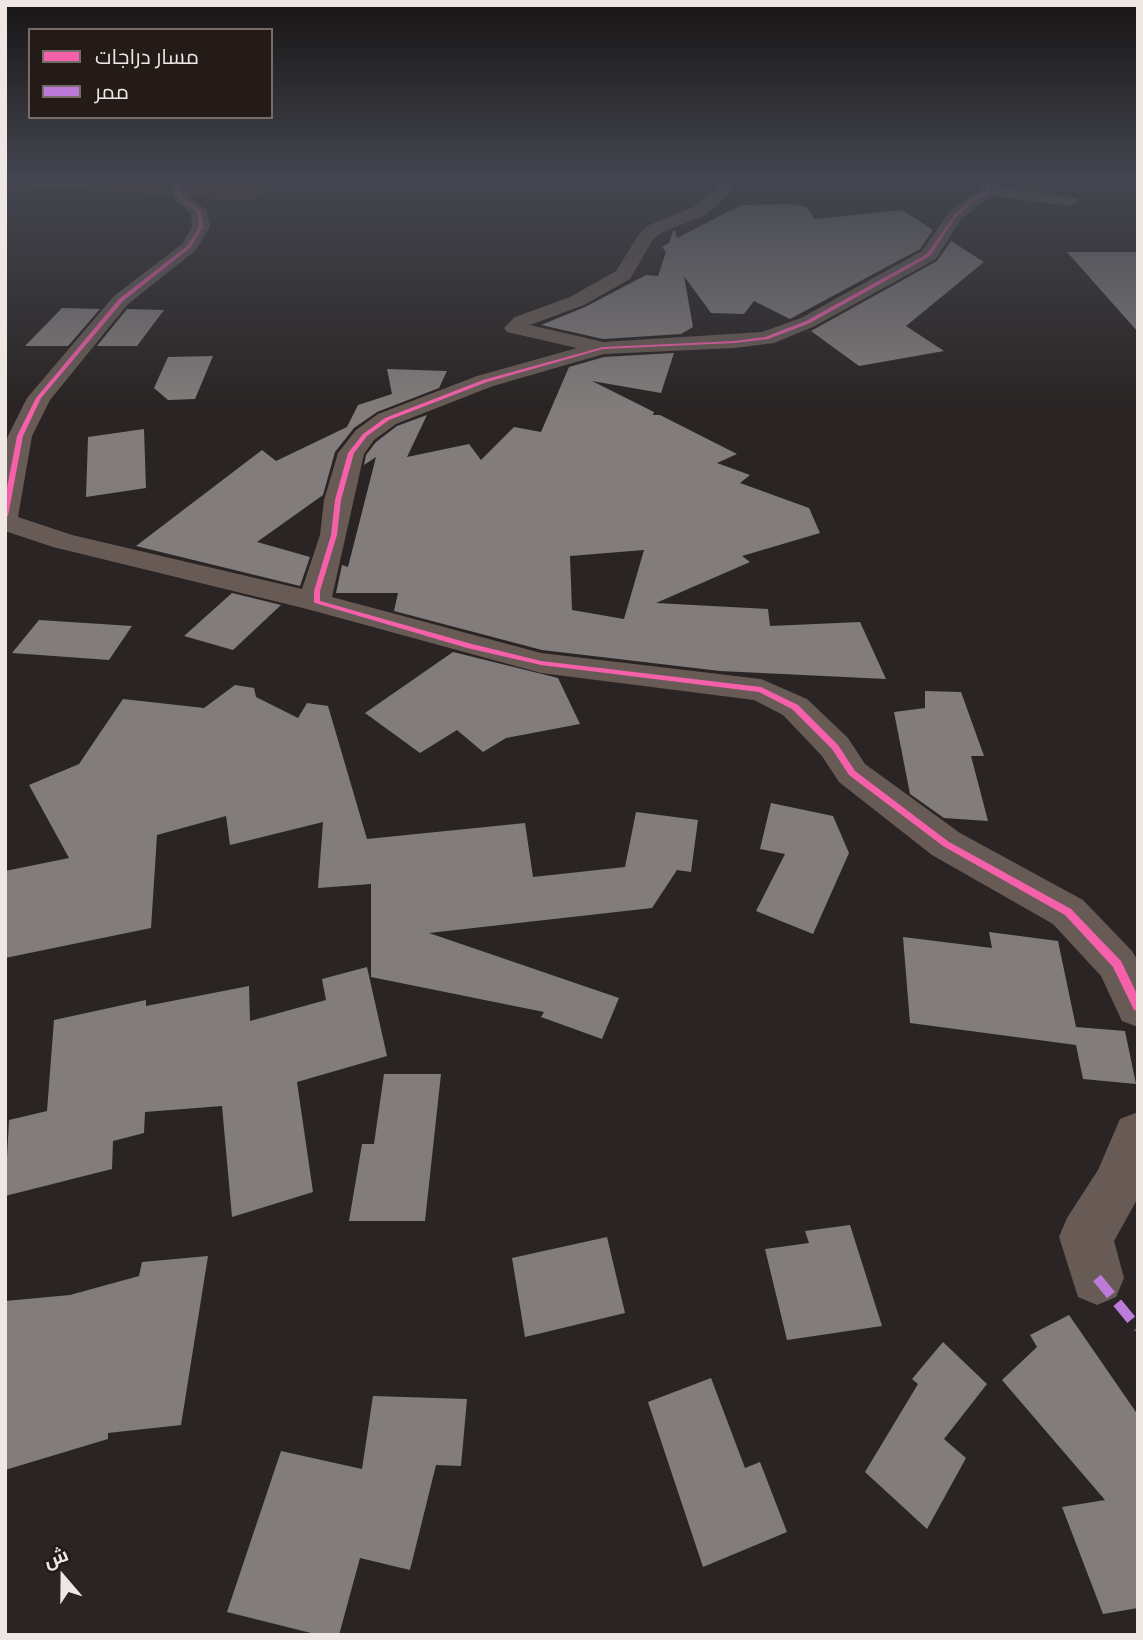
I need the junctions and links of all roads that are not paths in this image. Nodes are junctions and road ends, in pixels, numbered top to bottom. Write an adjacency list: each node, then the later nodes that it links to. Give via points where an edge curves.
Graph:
1 (178, 256): 5 (street, via 121,300 39,398 20,436)
2 (635, 256): 4 (street, via 623,275 514,328)
3 (928, 256): 4 (street, via 808,322 766,338)
4 (603, 348): 7 (street, via 527,367 424,402 365,435 351,453)
5 (5, 516)
6 (5, 522): 7 (street, via 63,541)
7 (317, 602): 8 (street, via 541,663 761,690 794,707 835,747 852,773 946,844 1068,912 1117,964)
8 (1138, 1007)
9 (1138, 1136): 10 (street, via 1116,1188 1086,1237)
10 (1097, 1278)

